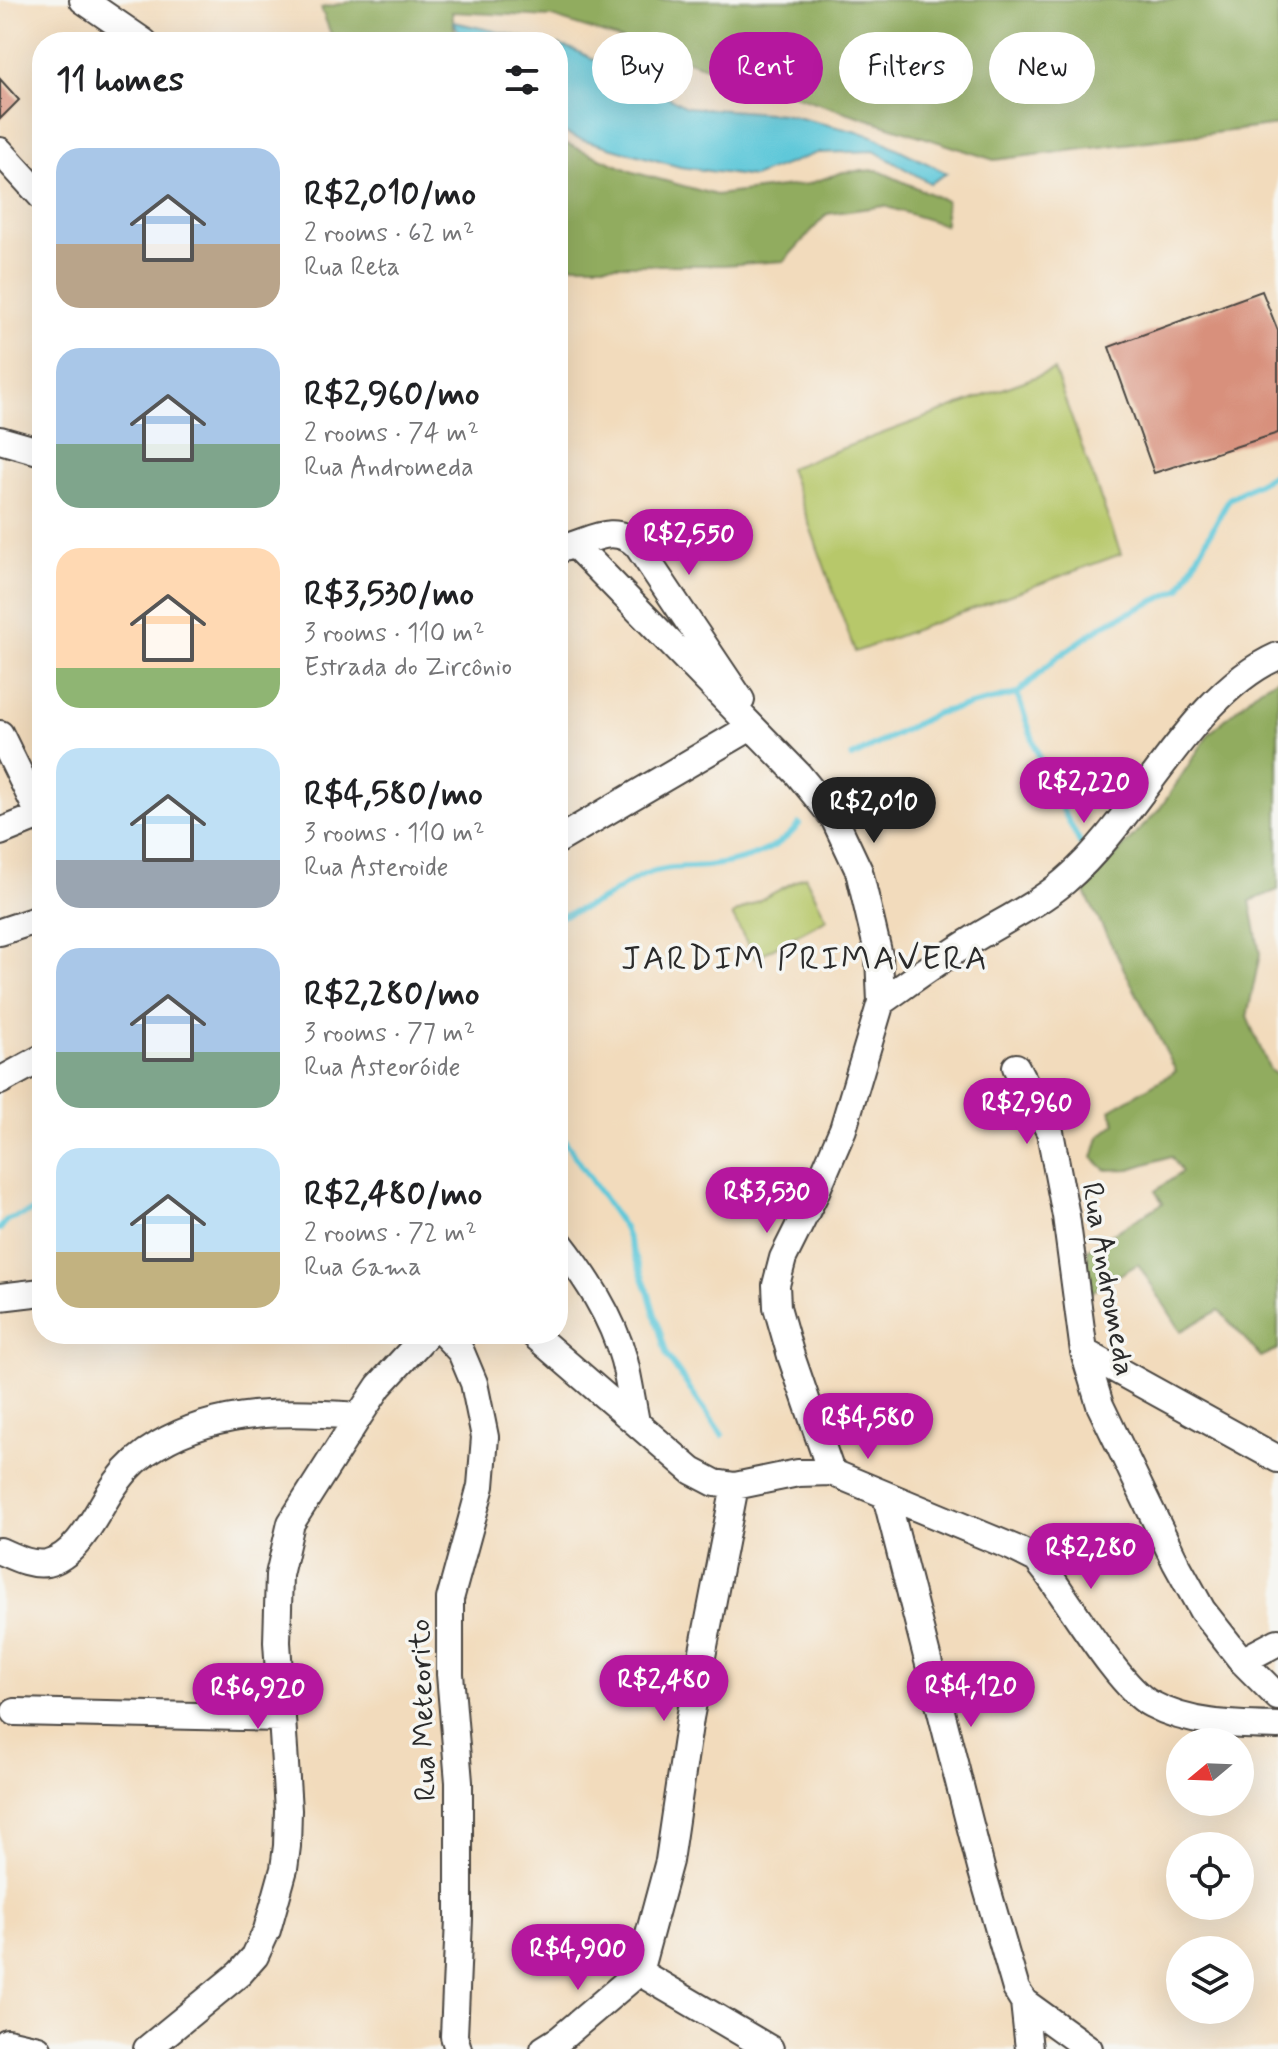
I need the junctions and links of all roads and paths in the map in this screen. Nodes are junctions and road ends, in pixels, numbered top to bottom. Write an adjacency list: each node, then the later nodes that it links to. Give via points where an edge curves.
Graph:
1 (83, 0): 2 (street)
2 (129, 32)
3 (0, 151): 4 (street)
4 (32, 186)
5 (0, 440): 6 (street)
6 (32, 449)
7 (568, 548): 10 (street, via 611,533 626,535 637,545 757,722)
8 (568, 549): 10 (street)
9 (1278, 656): 18 (street, via 1218,698 1112,833 1065,881)
10 (756, 730): 15 (street); 18 (street, via 834,818 859,871 879,956)
11 (0, 734): 12 (street)
12 (32, 799)
13 (32, 820): 14 (street)
14 (0, 832)
15 (568, 834)
16 (32, 921): 17 (street)
17 (0, 932)
18 (881, 1002): 32 (street, via 843,1129 783,1258 776,1285 787,1344)
19 (32, 1063): 21 (street)
20 (1016, 1067): 28 (street, Rua Andromeda, via 1050,1132)
21 (0, 1081)
22 (568, 1254): 30 (street, via 609,1319 624,1360)
23 (32, 1293): 24 (street)
24 (0, 1297)
25 (415, 1344): 29 (street)
26 (453, 1344): 48 (street, Rua Meteorito, via 474,1383 485,1437 481,1486 450,1599 459,1782 454,2036)
27 (545, 1344): 30 (street)
28 (1084, 1352): 31 (street); 37 (street, Rua Andromeda, via 1100,1405 1176,1563 1202,1610)
29 (359, 1416): 35 (street, via 252,1413 199,1425 133,1463 65,1552 47,1563); 40 (street, via 291,1523 279,1575)
30 (636, 1422): 33 (street, via 692,1471)
31 (1278, 1459)
32 (831, 1472): 33 (street); 34 (street)
33 (735, 1486): 42 (street, via 690,1718 669,1861)
34 (886, 1496): 41 (street, via 1036,1559 1125,1682 1149,1703 1218,1724); 43 (street, via 981,1868)
35 (0, 1551)
36 (1278, 1642): 37 (street)
37 (1242, 1661): 38 (street, Rua Andromeda)
38 (1278, 1697)
39 (15, 1712): 40 (street)
40 (282, 1718): 47 (street, via 287,1846 267,1930 240,1973)
41 (1278, 1726)
42 (639, 1972): 49 (street); 50 (street)
43 (1024, 2002): 45 (street); 51 (street)
44 (7, 2042): 46 (street)
45 (1076, 2045)
46 (38, 2049)
47 (147, 2049)
48 (458, 2049)
49 (544, 2049)
50 (770, 2049)
51 (1029, 2049)

